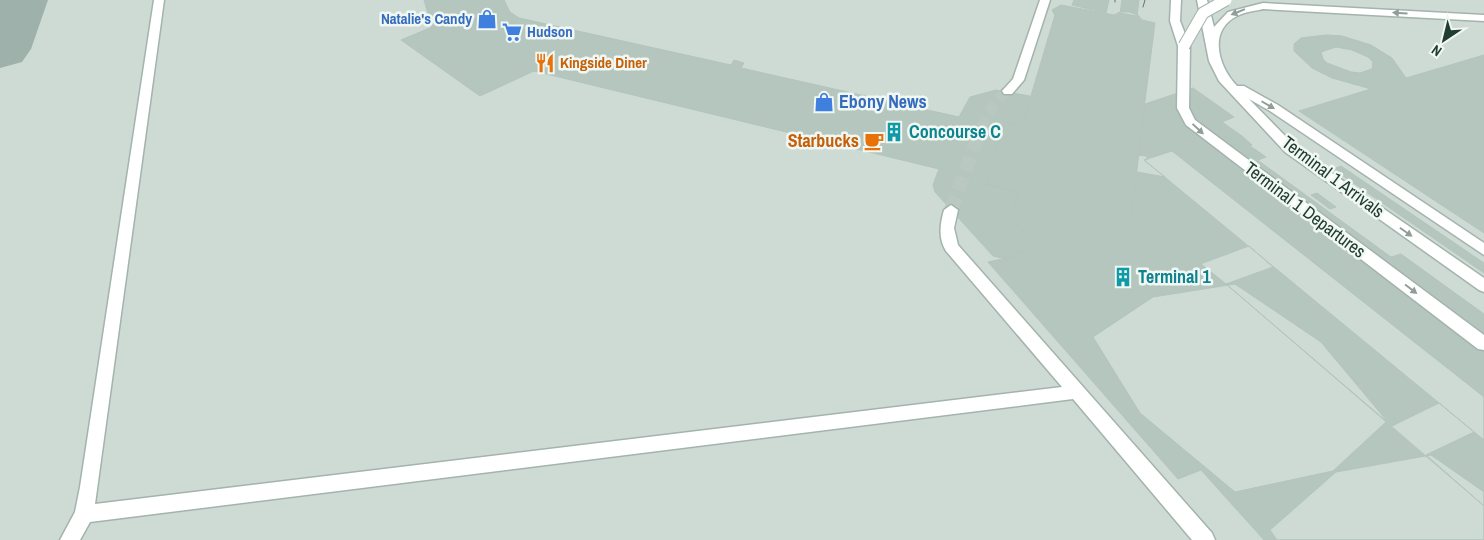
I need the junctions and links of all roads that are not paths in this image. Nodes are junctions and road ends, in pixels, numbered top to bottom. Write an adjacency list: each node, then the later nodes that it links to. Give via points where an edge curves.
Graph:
1 (159, 0): 16 (lane)
2 (1045, 0): 10 (lane, via 1018,80)
3 (1176, 0): 8 (lane, Terminal 1 Departures, via 1176,21)
4 (1202, 0): 7 (lane, Terminal 1 Arrivals)
5 (1226, 0): 8 (lane, Terminal 1 Departures, bridge, via 1203,13)
6 (1484, 18): 7 (lane, one-way to 7, via 1263,6 1232,14 1218,28)
7 (1212, 42): 9 (lane, Terminal 1 Arrivals, via 1215,61)
8 (1184, 46): 14 (lane, Terminal 1 Departures, one-way to 14, via 1184,113 1200,131)
9 (1226, 81): 12 (lane, one-way to 12, via 1274,108); 13 (lane, Terminal 1 Arrivals, one-way to 13, via 1305,161)
10 (1008, 91)
11 (951, 210): 15 (lane, via 946,222 951,247)
12 (1484, 250)
13 (1484, 286)
14 (1484, 344)
15 (1075, 392): 16 (lane); 18 (lane)
16 (84, 514): 17 (lane)
17 (70, 540)
18 (1205, 540)

